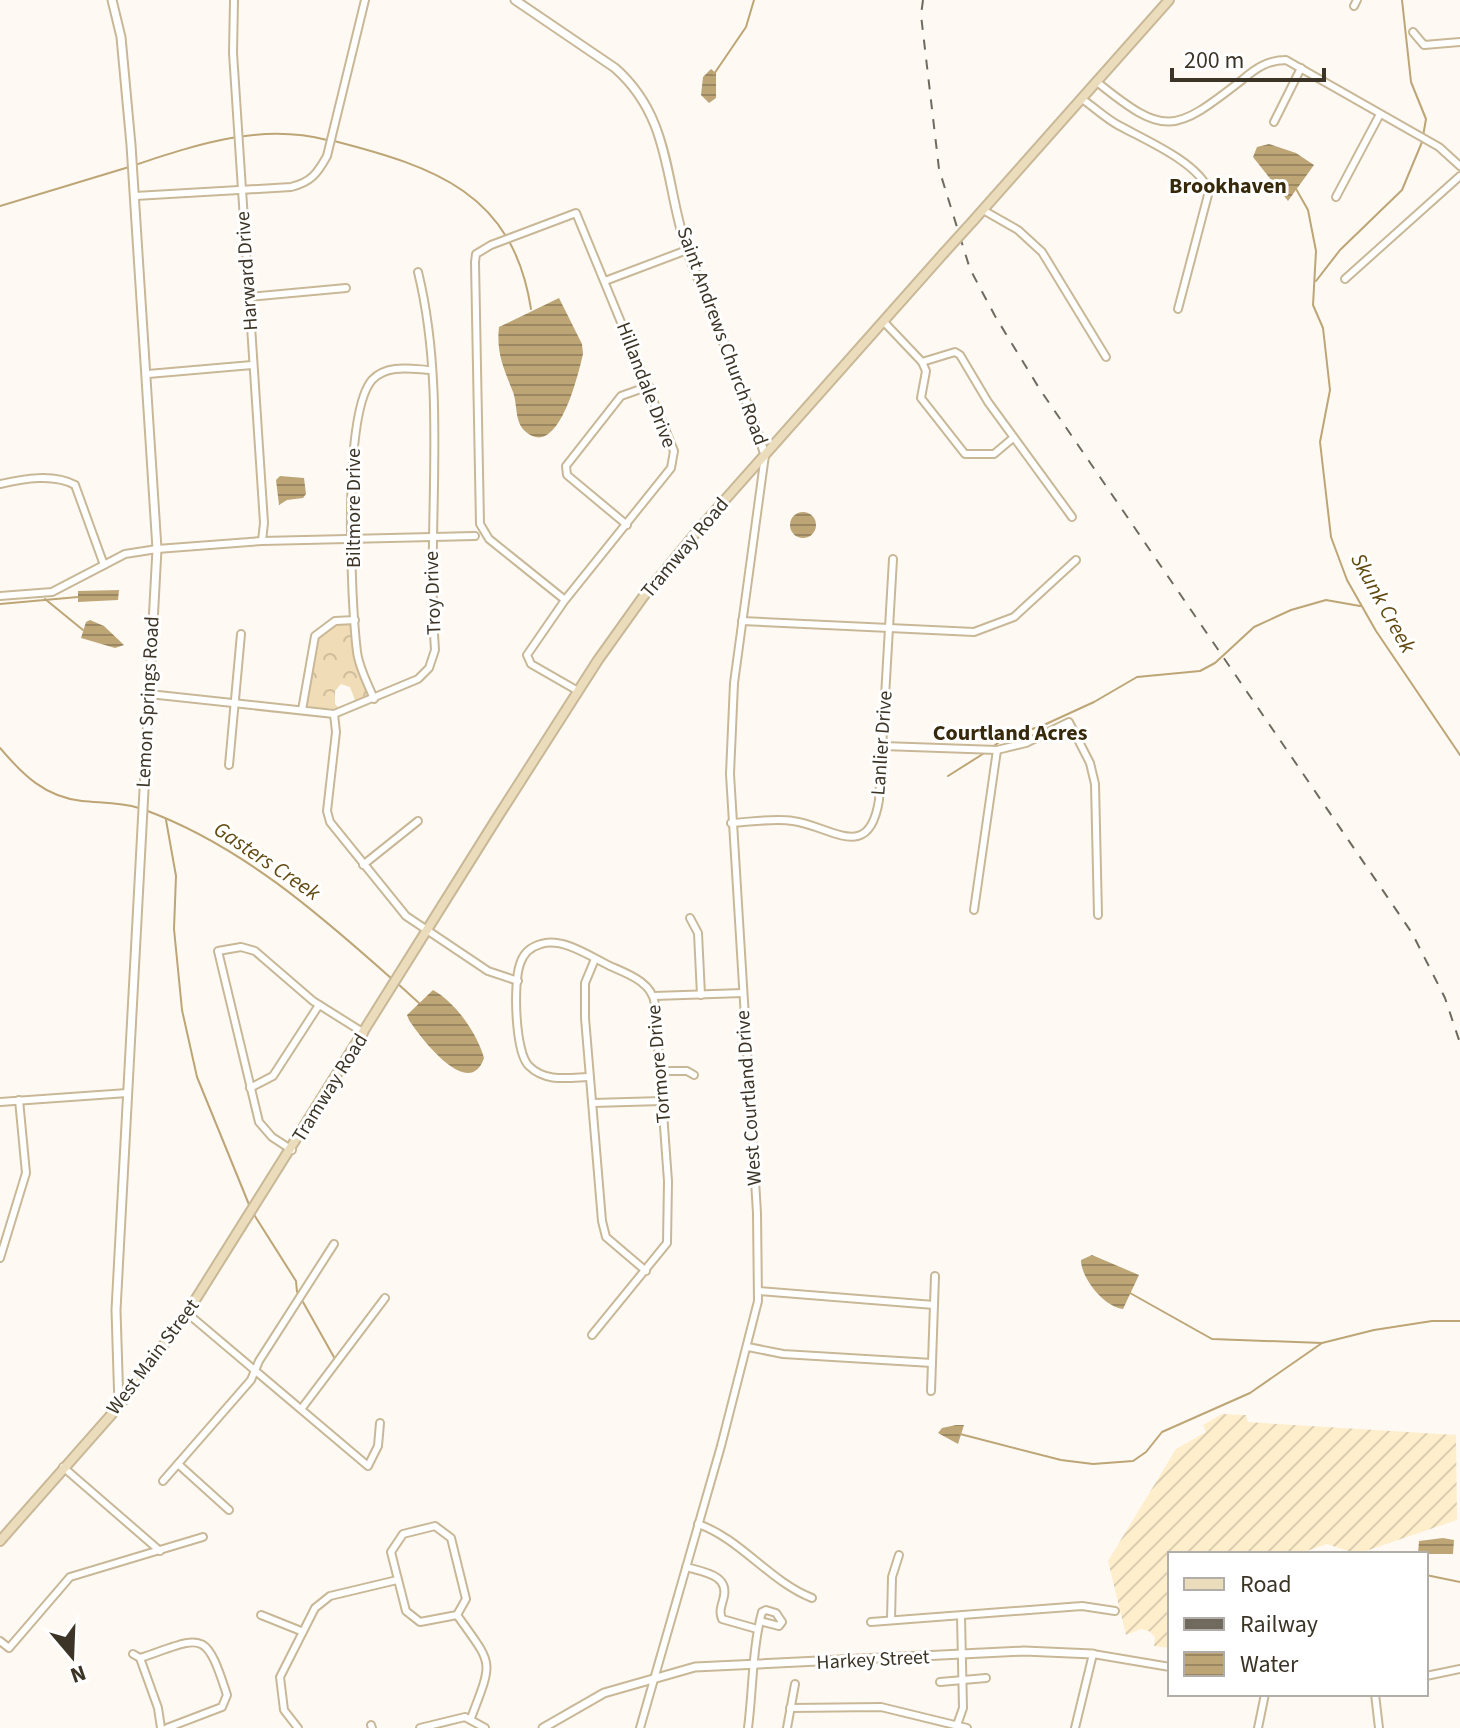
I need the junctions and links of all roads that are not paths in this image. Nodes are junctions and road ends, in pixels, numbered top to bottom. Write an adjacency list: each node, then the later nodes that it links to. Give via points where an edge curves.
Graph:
1 (112, 0): 16 (street, Lemon Springs Road, via 123,52)
2 (234, 0): 15 (street, Harward Drive)
3 (365, 0): 15 (street, via 327,156 317,175 291,187)
4 (515, 0): 19 (street, Saint Andrews Church Road, via 615,68 643,98 654,117)
5 (1169, 0): 9 (main road, Tramway Road)
6 (1413, 32): 7 (street, via 1424,45)
7 (1460, 42)
8 (1301, 68): 9 (street, via 1270,60 1205,108 1174,123 1135,113); 11 (street); 12 (street)
9 (1097, 82): 10 (main road, Tramway Road)
10 (1082, 99): 18 (main road, Tramway Road); 25 (street, via 1205,179 1209,191)
11 (1379, 116): 13 (street, via 1439,147); 17 (street)
12 (1274, 122)
13 (1460, 166)
14 (1460, 176): 21 (street)
15 (242, 189): 16 (street); 24 (street, Harward Drive)
16 (135, 196): 31 (street, Lemon Springs Road)
17 (1336, 197)
18 (983, 210): 26 (main road, Tramway Road, bridge); 27 (street, via 1018,230 1042,252)
19 (687, 250): 22 (street); 34 (street, Saint Andrews Church Road)
20 (418, 272): 30 (street, Troy Drive)
21 (1345, 279)
22 (605, 281): 32 (street, Hillandale Drive); 47 (street, Hillandale Drive, via 576,213 476,254 480,524 489,539)
23 (346, 288): 24 (street)
24 (248, 297): 29 (street, Harward Drive)
25 (1178, 309)
26 (884, 322): 28 (street); 34 (main road, Tramway Road)
27 (1106, 357)
28 (922, 362): 33 (street, via 960,355); 33 (street, via 926,371 921,398 965,454 994,454)
29 (252, 365): 31 (street); 40 (street, Harward Drive)
30 (430, 370): 39 (street, Troy Drive); 41 (street, Biltmore Drive, via 385,370 363,393 353,435)
31 (148, 374): 42 (street, Lemon Springs Road)
32 (649, 386): 37 (street, Hillandale Drive, via 674,461); 37 (street, via 621,396 566,466 567,475)
33 (1013, 438): 36 (street)
34 (765, 455): 49 (street, West Courtland Drive); 52 (main road, Tramway Road, via 643,597)
35 (0, 484): 45 (street, via 58,479 75,485)
36 (1072, 517)
37 (627, 525): 47 (street, Hillandale Drive)
38 (475, 536): 39 (street)
39 (431, 539): 41 (street); 54 (street, Troy Drive, via 434,660 418,679)
40 (262, 541): 41 (street); 42 (street)
41 (353, 541): 48 (street, Biltmore Drive)
42 (157, 549): 45 (street, via 125,554); 53 (street, Lemon Springs Road)
43 (893, 559): 50 (street, Lanlier Drive)
44 (1076, 560): 50 (street, via 1002,625 959,633)
45 (104, 565): 46 (street, via 52,592)
46 (0, 596)
47 (565, 600): 52 (street, Hillandale Drive, via 527,655 531,664)
48 (355, 620): 54 (street, Biltmore Drive, via 359,662); 56 (street, via 335,621 315,636)
49 (742, 621): 50 (street); 62 (street, West Courtland Drive, via 730,741)
50 (888, 629): 58 (street, Lanlier Drive)
51 (241, 634): 55 (street)
52 (578, 691): 67 (main road, Tramway Road)
53 (149, 694): 55 (street, Troy Drive); 79 (street, Lemon Springs Road)
54 (374, 699): 57 (street, Troy Drive)
55 (234, 702): 56 (street, Troy Drive); 60 (street)
56 (302, 710): 57 (street, Troy Drive)
57 (334, 714): 63 (street, via 327,811)
58 (883, 746): 59 (street); 62 (street, Lanlier Drive, via 876,815 871,827 858,836 845,838 791,820)
59 (997, 750): 64 (street); 65 (street, via 1069,722 1095,784)
60 (229, 765)
61 (418, 821): 63 (street)
62 (731, 823): 70 (street, West Courtland Drive)
63 (363, 865): 67 (street, via 395,906)
64 (974, 910)
65 (1098, 915)
66 (690, 918): 71 (street, via 698,933)
67 (429, 931): 69 (street, via 497,976); 74 (main road, Tramway Road)
68 (595, 959): 69 (street, Tormore Drive, via 569,947 541,944 526,952); 72 (street, Tormore Drive, via 646,985); 77 (street, via 585,983)
69 (518, 981): 77 (street, Tormore Drive, via 519,1047 527,1065 543,1076)
70 (743, 993): 71 (street); 90 (street, West Courtland Drive)
71 (701, 995): 72 (street)
72 (654, 996): 75 (street, Tormore Drive)
73 (319, 1005): 74 (street); 78 (street, via 273,1076); 78 (street, via 255,951 218,951)
74 (364, 1033): 84 (main road, Tramway Road)
75 (660, 1071): 76 (street); 81 (street, Tormore Drive)
76 (694, 1075)
77 (587, 1077): 83 (street)
78 (250, 1088): 84 (street, via 262,1127)
79 (127, 1093): 80 (street); 99 (street, Lemon Springs Road, via 116,1310)
80 (19, 1100): 82 (street); 87 (street, via 26,1173)
81 (662, 1101): 83 (street); 88 (street, Tormore Drive, via 670,1227 667,1243)
82 (0, 1102)
83 (593, 1103): 88 (street, via 606,1237)
84 (292, 1150): 85 (main road, Tramway Road)
85 (286, 1159): 93 (main road, West Main Street)
86 (334, 1244): 97 (street)
87 (0, 1258)
88 (646, 1271): 94 (street, Tormore Drive)
89 (935, 1276): 92 (street)
90 (759, 1291): 92 (street); 95 (street, West Courtland Drive)
91 (385, 1298): 100 (street)
92 (934, 1305): 96 (street)
93 (187, 1313): 97 (street); 99 (main road, West Main Street)
94 (592, 1335)
95 (748, 1347): 96 (street); 106 (street, West Courtland Drive)
96 (932, 1363): 98 (street)
97 (255, 1369): 100 (street); 102 (street)
98 (931, 1391)
99 (119, 1406): 103 (main road, West Main Street)
100 (302, 1408): 101 (street, via 368,1466 378,1446)
101 (380, 1423)
102 (178, 1464): 104 (street); 105 (street)
103 (63, 1467): 108 (main road, West Main Street); 109 (street)
104 (163, 1481)
105 (229, 1510)
106 (698, 1524): 111 (street, West Courtland Drive); 113 (street)
107 (203, 1537): 109 (street)
108 (0, 1541)
109 (160, 1551): 121 (street, via 70,1577 9,1648)
110 (899, 1555): 118 (street, via 892,1577)
111 (686, 1567): 124 (street, via 720,1580 725,1592 722,1619 758,1625); 128 (street, West Courtland Drive)
112 (397, 1580): 116 (street, via 412,1617 431,1622); 116 (street, via 391,1552 403,1534 435,1526 445,1531 466,1592); 120 (street, via 324,1599)
113 (812, 1598)
114 (1115, 1611): 117 (street, via 1082,1606)
115 (261, 1615): 120 (street)
116 (457, 1615): 136 (street, via 488,1661)
117 (961, 1616): 118 (street); 123 (street)
118 (891, 1620): 119 (street)
119 (871, 1622)
120 (301, 1631): 140 (street, via 280,1685 284,1710)
121 (0, 1641)
122 (1093, 1654): 123 (street, Harkey Street); 125 (street); 148 (street)
123 (963, 1656): 124 (street, Harkey Street); 130 (street)
124 (756, 1665): 128 (street, Harkey Street, via 695,1667); 145 (street)
125 (1168, 1667)
126 (1460, 1669): 127 (street)
127 (1428, 1676)
128 (654, 1677): 143 (street, Harkey Street, via 604,1693); 144 (street, West Courtland Drive)
129 (986, 1678): 130 (street)
130 (963, 1680): 131 (street); 137 (street)
131 (940, 1682)
132 (795, 1684): 135 (street)
133 (1265, 1696): 149 (street)
134 (1375, 1696): 150 (street)
135 (790, 1708): 137 (street, via 863,1705); 146 (street)
136 (471, 1718): 141 (street); 142 (street)
137 (957, 1725): 147 (street)
138 (161, 1728): 139 (street, via 136,1656 192,1641 205,1643 214,1654 227,1695 222,1707)
139 (167, 1728)
140 (298, 1728)
141 (420, 1728)
142 (485, 1728)
143 (543, 1728)
144 (640, 1728)
145 (748, 1728)
146 (787, 1728)
147 (967, 1728)
148 (1075, 1728)
149 (1258, 1728)
150 (1379, 1728)

